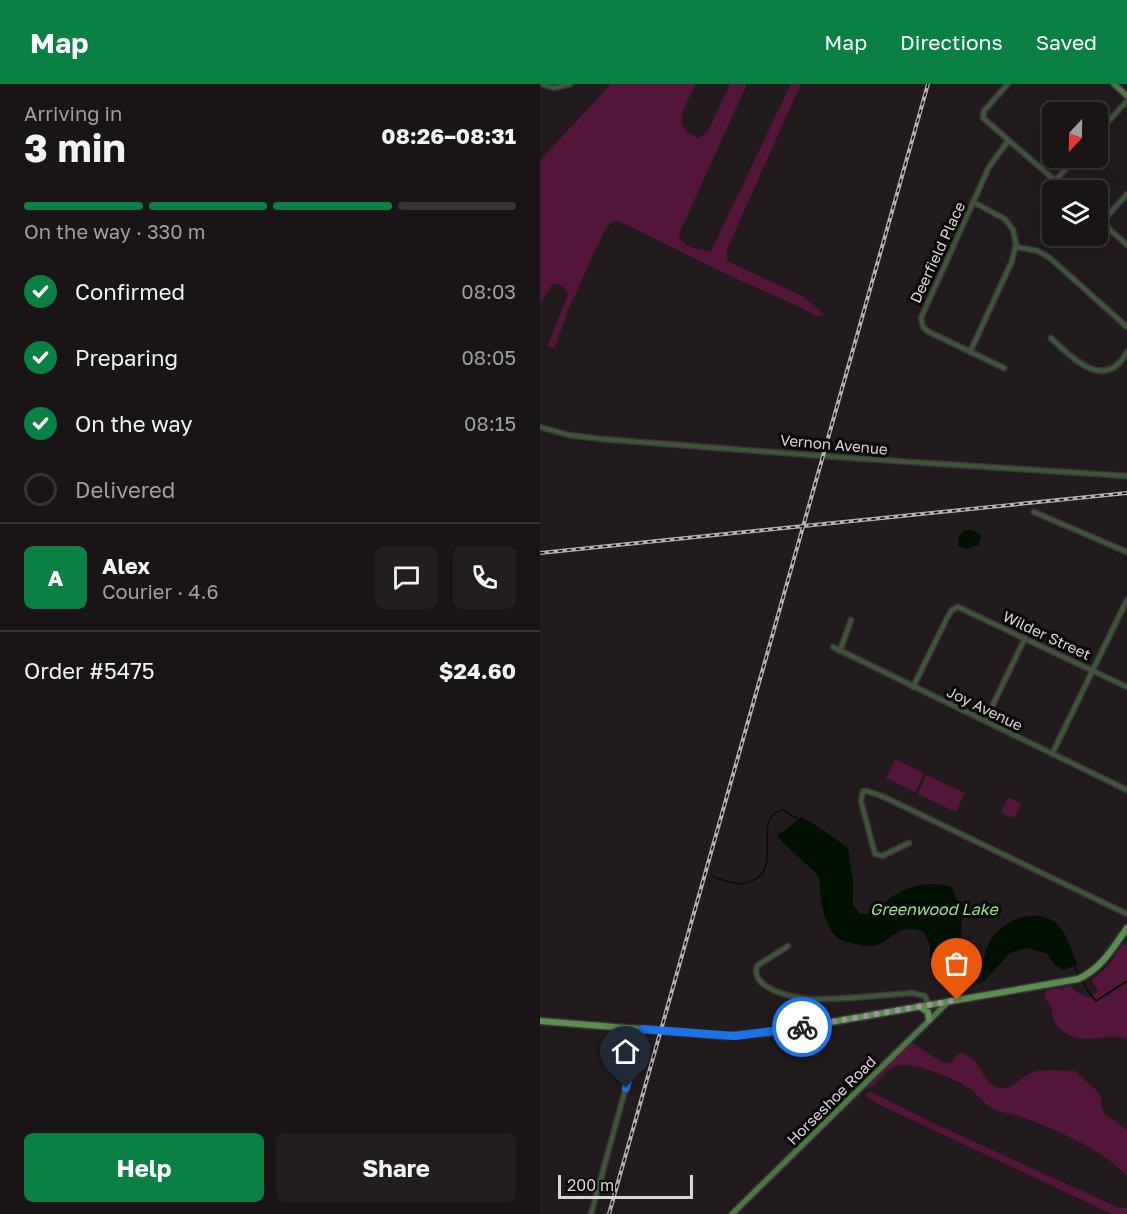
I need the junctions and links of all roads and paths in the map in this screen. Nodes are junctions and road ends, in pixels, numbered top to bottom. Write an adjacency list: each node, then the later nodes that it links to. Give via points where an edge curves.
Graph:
1 (542, 84): 2 (street, via 554,88)
2 (570, 84)
3 (1008, 84): 8 (street, via 982,114)
4 (1114, 84): 5 (street)
5 (1127, 96)
6 (1127, 101): 7 (street)
7 (1108, 122)
8 (1008, 141): 10 (street); 13 (street, Deerfield Place, via 992,162)
9 (1067, 168): 11 (street)
10 (1054, 180)
11 (1056, 180)
12 (1127, 194): 14 (street)
13 (973, 202): 17 (street, via 1005,219); 20 (street, Deerfield Place, via 921,318 928,332)
14 (1108, 212)
15 (1108, 227): 16 (street)
16 (1127, 245)
17 (1016, 247): 18 (street, via 1050,258); 20 (street)
18 (1127, 327)
19 (1051, 338): 21 (street, via 1091,370 1113,367)
20 (970, 352): 22 (street, Deerfield Place)
21 (1127, 352)
22 (1004, 368)
23 (540, 427): 24 (street, Vernon Avenue, via 609,439)
24 (1127, 477)
25 (1034, 512): 26 (street)
26 (1127, 552)
27 (1127, 600): 32 (street)
28 (851, 620): 31 (street)
29 (1024, 638): 32 (street, Wilder Street); 33 (street, Wilder Street, via 956,608 947,618); 35 (street)
30 (833, 647): 31 (street, Joy Avenue)
31 (840, 651): 33 (street, Joy Avenue)
32 (1093, 670): 34 (street, Wilder Street); 36 (street)
33 (914, 687): 35 (street, Joy Avenue)
34 (1127, 687)
35 (985, 721): 36 (street, Joy Avenue)
36 (1052, 754): 37 (street, Joy Avenue)
37 (1127, 790)
38 (909, 843): 39 (street, via 882,856 875,854 861,801 863,791 884,797)
39 (1127, 914)
40 (1127, 928): 42 (main road, via 1100,965 1070,981)
41 (788, 946): 43 (street, via 757,966 758,978 767,987 812,999 912,993 925,996)
42 (947, 1003): 43 (main road); 45 (street, Horseshoe Road)
43 (929, 1005): 44 (main road)
44 (920, 1007): 45 (main road, via 928,1012); 47 (main road, via 747,1035)
45 (929, 1020): 49 (street, Horseshoe Road)
46 (540, 1021): 47 (main road)
47 (642, 1029): 48 (street)
48 (591, 1214)
49 (732, 1214)

